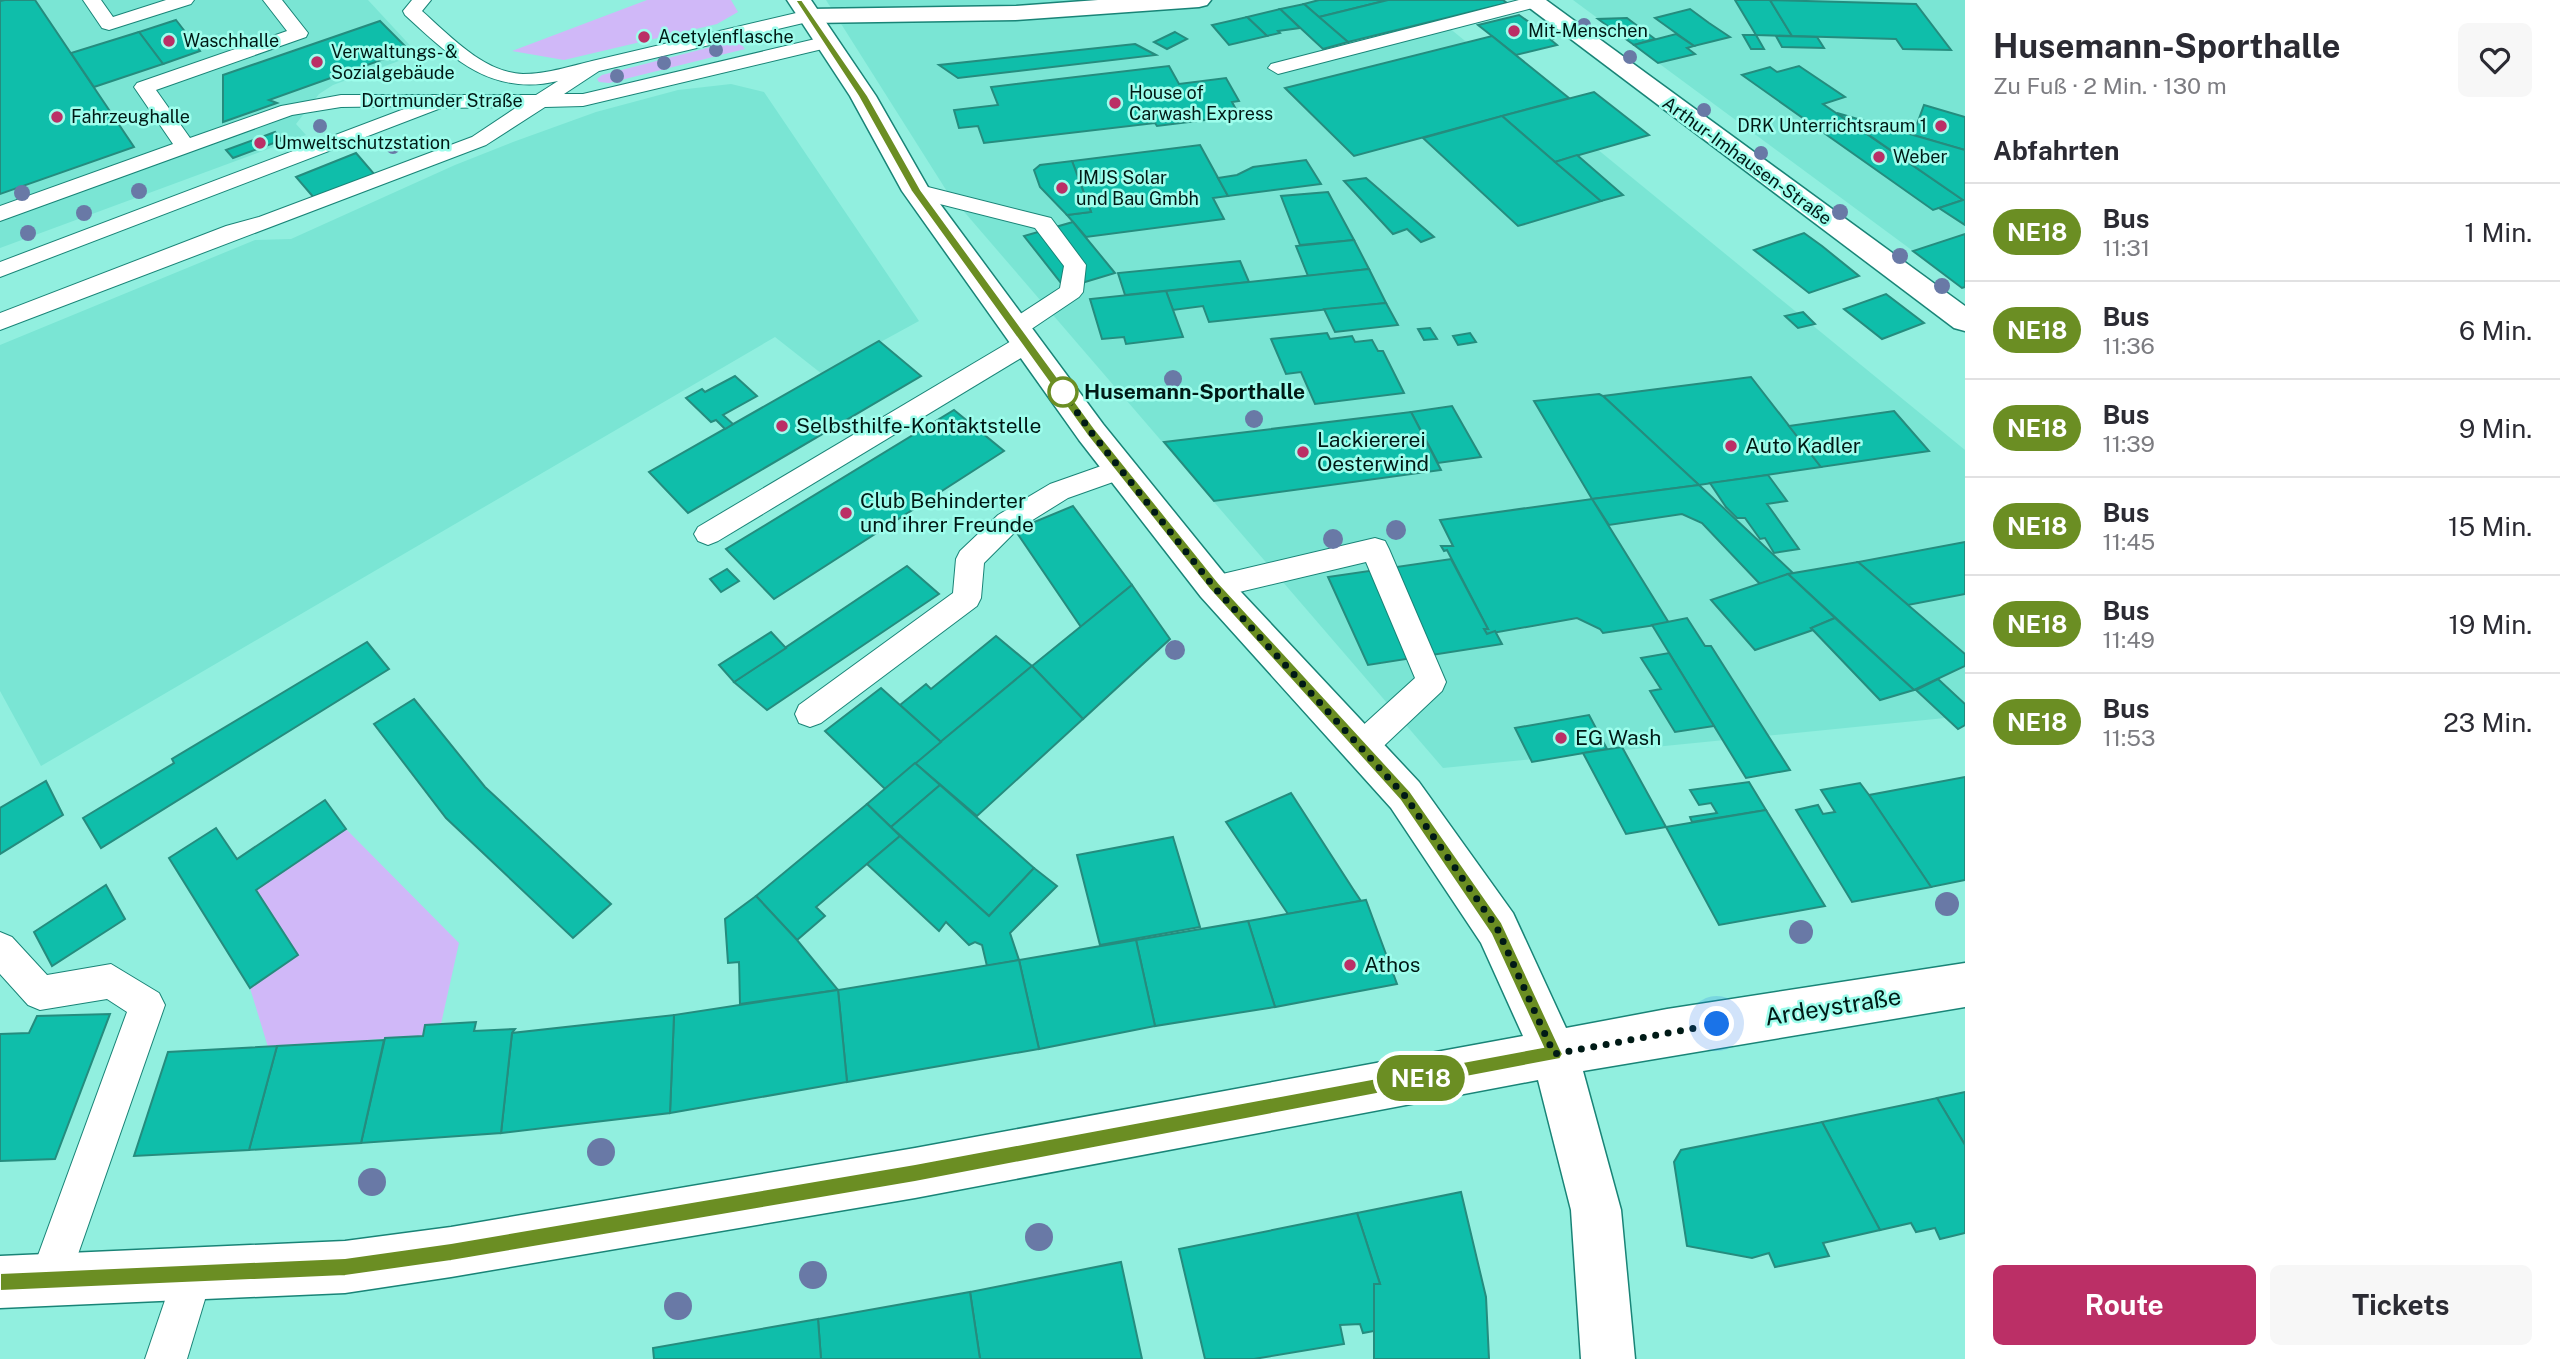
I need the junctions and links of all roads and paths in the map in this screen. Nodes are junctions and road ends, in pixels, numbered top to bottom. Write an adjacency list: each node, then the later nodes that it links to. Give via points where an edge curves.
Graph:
1 (92, 0): 2 (lane, via 109,24)
2 (185, 0)
3 (272, 0): 14 (lane, via 299,33 144,87)
4 (422, 0): 10 (lane, via 412,11 469,60 489,71 536,80)
5 (1184, 1): 8 (main road)
6 (1532, 1): 11 (lane); 18 (main road, Arthur-Imhausen-Straße)
7 (804, 8): 8 (main road); 9 (main road); 10 (lane, Dortmunder Straße)
8 (955, 14): 9 (main road)
9 (828, 42): 12 (lane, Dortmunder Straße, via 583,100); 15 (main road)
10 (592, 66): 12 (lane, Dortmunder Straße)
11 (1278, 68)
12 (538, 102): 13 (lane, Dortmunder Straße); 19 (lane, via 480,141)
13 (442, 103): 14 (lane, Dortmunder Straße, via 341,101 288,110); 17 (lane)
14 (184, 147): 16 (lane, Dortmunder Straße)
15 (916, 191): 20 (main road); 20 (lane, via 1043,223 1075,265 1071,292)
16 (0, 214)
17 (0, 270)
18 (1964, 319)
19 (0, 322)
20 (1021, 336): 21 (main road); 22 (lane)
21 (1121, 469): 23 (main road); 24 (lane, via 1059,491 1009,522 970,559 967,598)
22 (708, 534)
23 (1214, 587): 25 (main road); 25 (lane, via 1375,549 1431,682)
24 (810, 714)
25 (1360, 748): 28 (main road, via 1405,796 1497,928)
26 (0, 949): 30 (lane, via 40,993 111,981 147,1005)
27 (1965, 985): 28 (main road, Ardeystraße)
28 (1554, 1054): 29 (main road, Ardeystraße, via 915,1173 465,1250 345,1267); 33 (main road, via 1591,1183)
29 (192, 1276): 30 (main road, Ardeystraße); 32 (lane)
30 (49, 1280): 31 (main road, Ardeystraße)
31 (0, 1282)
32 (166, 1359)
33 (1608, 1359)

